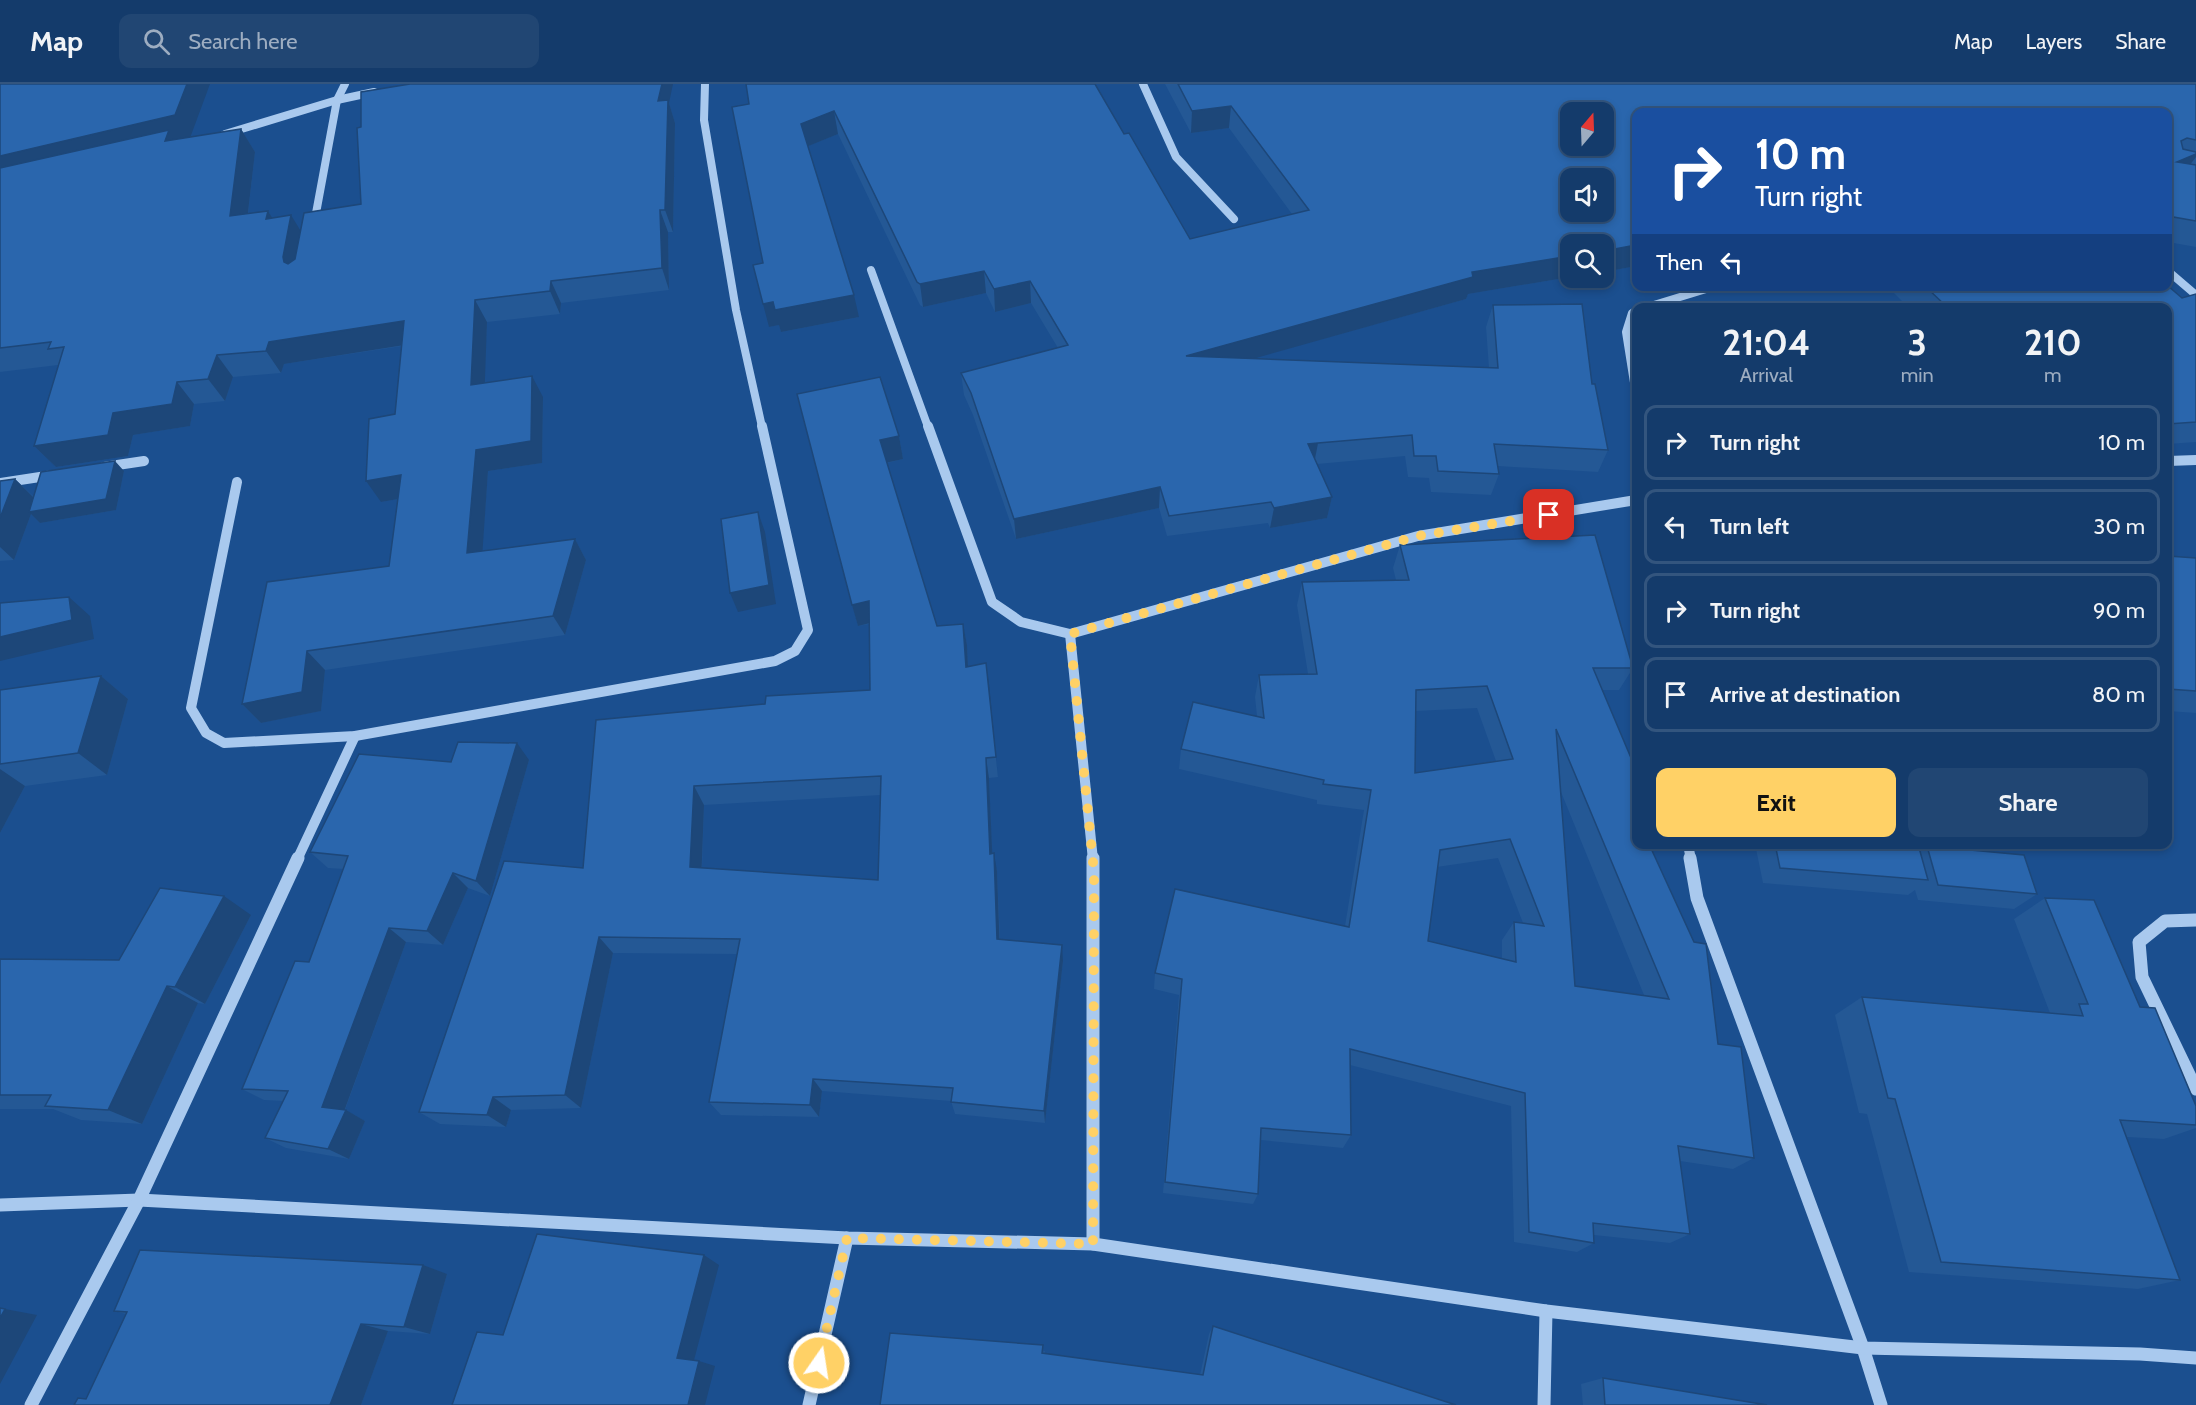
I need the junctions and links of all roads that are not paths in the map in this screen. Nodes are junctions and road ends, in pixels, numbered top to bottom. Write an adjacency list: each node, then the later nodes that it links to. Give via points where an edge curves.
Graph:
1 (345, 84): 5 (street)
2 (705, 84): 25 (street, via 704,120 736,310 808,630 795,651 775,661)
3 (1143, 84): 7 (street, via 1176,156)
4 (378, 91): 5 (street)
5 (337, 100): 6 (street); 8 (street)
6 (214, 137)
7 (1234, 219)
8 (311, 235)
9 (871, 270): 24 (street, via 992,602 1021,622)
10 (2172, 274): 12 (street)
11 (1700, 291): 13 (street)
12 (2196, 295)
13 (1660, 303)
14 (1632, 313): 15 (street, via 1626,332)
15 (1632, 370)
16 (2196, 460): 18 (street)
17 (144, 461): 19 (street)
18 (2172, 461)
19 (89, 470)
20 (67, 473): 22 (street)
21 (237, 482): 25 (street, via 191,708 206,733 224,743)
22 (0, 483)
23 (1632, 501): 24 (street, via 1418,536)
24 (1070, 634): 32 (street, via 1094,872)
25 (355, 736): 29 (street)
26 (1689, 849): 34 (street, via 1697,898)
27 (2196, 920): 28 (street, via 2165,921 2139,942 2142,977)
28 (2196, 1089)
29 (139, 1200): 30 (street); 31 (street); 36 (street)
30 (0, 1205)
31 (847, 1238): 32 (street); 37 (street)
32 (1093, 1244): 33 (street)
33 (1546, 1311): 34 (street); 38 (street)
34 (1863, 1348): 35 (street); 39 (street)
35 (2196, 1358)
36 (31, 1405)
37 (809, 1405)
38 (1544, 1405)
39 (1881, 1405)

